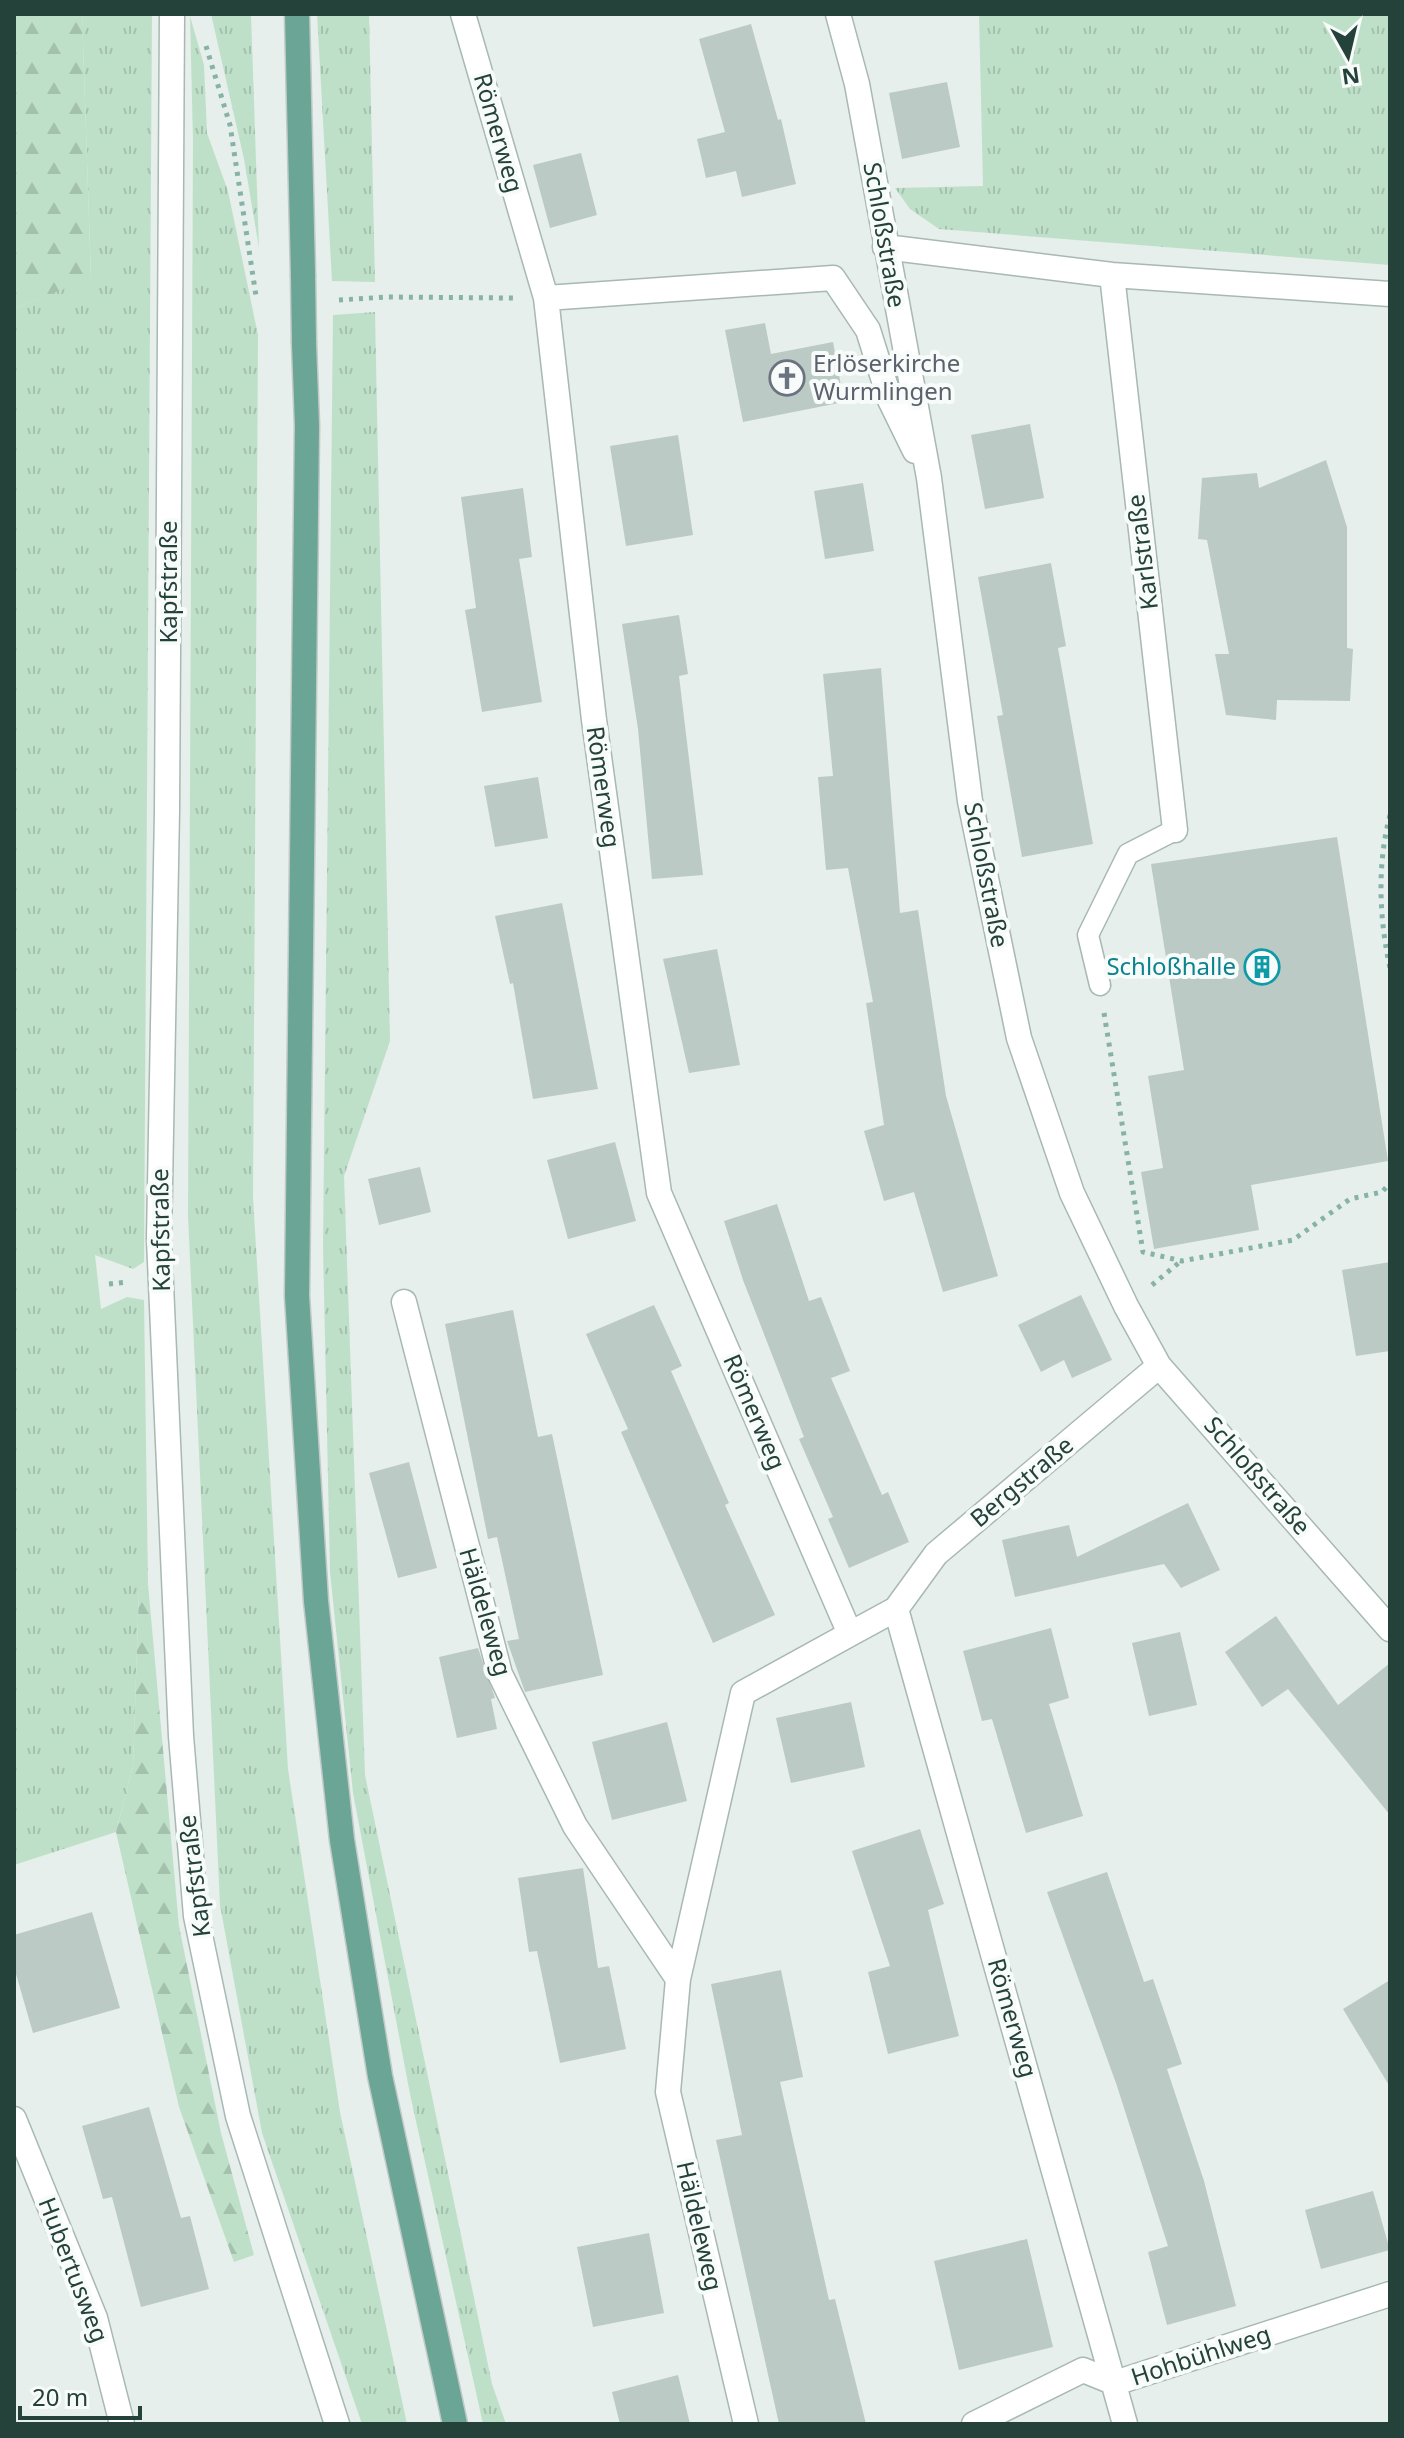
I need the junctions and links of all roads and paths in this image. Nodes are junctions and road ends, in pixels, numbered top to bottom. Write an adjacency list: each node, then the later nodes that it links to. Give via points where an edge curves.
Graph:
1 (172, 14): 28 (street, Kapfstraße, via 159,1239 181,1736 196,1916 238,2116)
2 (297, 14): 29 (main road, bridge, via 307,426 297,1296 316,1601 342,1840 380,2076)
3 (463, 14): 10 (street, Römerweg)
4 (838, 14): 6 (street, Schloßstraße, via 857,84)
5 (205, 42): 9 (path, via 230,125)
6 (885, 247): 7 (street); 12 (street, Schloßstraße)
7 (1112, 275): 8 (street); 14 (street, Karlstraße)
8 (1390, 294)
9 (256, 296)
10 (546, 298): 11 (path); 12 (street, via 833,278 868,330 890,400); 22 (street, Römerweg, via 594,720 659,1193)
11 (339, 300)
12 (929, 478): 19 (street, Schloßstraße, via 970,801 1019,1038 1072,1193)
13 (1390, 815): 15 (path, via 1380,851)
14 (1175, 830): 16 (lane, via 1128,854 1088,935)
15 (1390, 968)
16 (1100, 985): 17 (path, via 1143,1252 1182,1261 1293,1240 1350,1199 1382,1192)
17 (1390, 1183)
18 (404, 1302): 23 (street, Häldeleweg, via 500,1674 575,1826)
19 (1159, 1366): 20 (street, Bergstraße, via 936,1554); 21 (street, Schloßstraße)
20 (896, 1609): 22 (street); 26 (street, Römerweg)
21 (1390, 1629)
22 (850, 1634): 23 (street, Häldeleweg, via 743,1693)
23 (678, 1979): 30 (street, Häldeleweg, via 668,2092)
24 (14, 2119): 27 (street, Hubertusweg, via 95,2318)
25 (1390, 2294): 26 (street, Hohbühlweg)
26 (1115, 2383): 31 (street, Hohbühlweg, via 1083,2370); 32 (street, Römerweg)
27 (122, 2424)
28 (337, 2424)
29 (455, 2424)
30 (746, 2424)
31 (974, 2424)
32 (1125, 2424)

